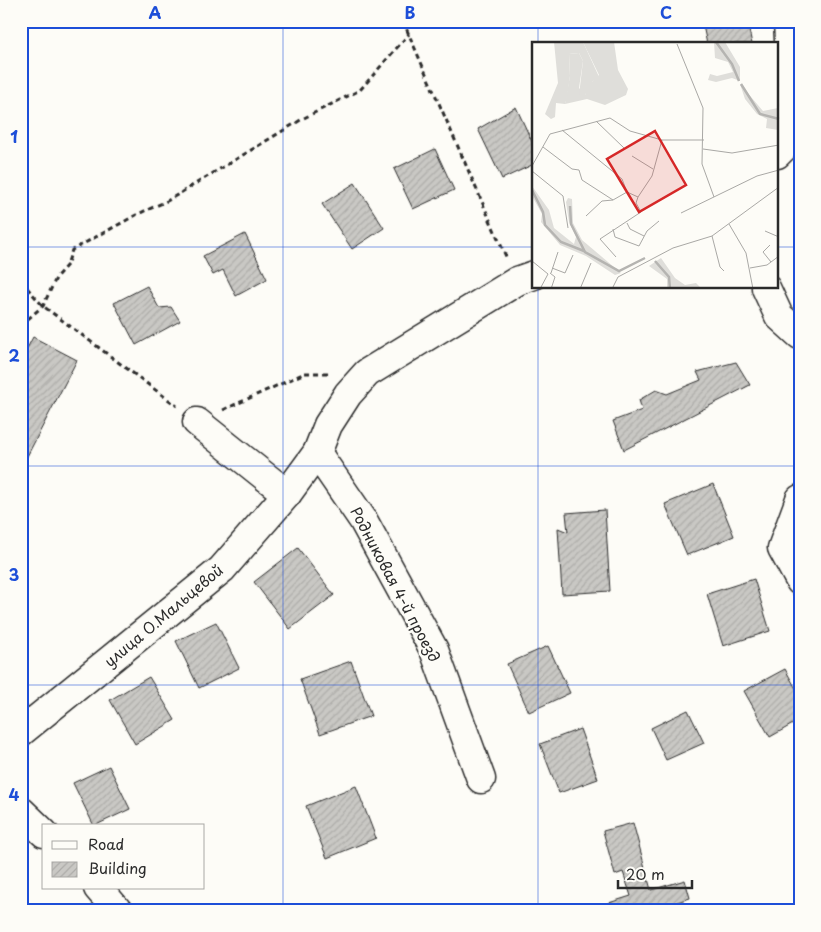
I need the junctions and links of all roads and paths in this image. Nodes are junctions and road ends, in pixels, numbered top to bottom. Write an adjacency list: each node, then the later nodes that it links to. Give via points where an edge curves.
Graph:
1 (403, 21): 3 (path)
2 (788, 21): 4 (street, via 793,121 784,146)
3 (409, 34): 5 (path); 8 (path, via 360,90 304,118 167,201 72,250)
4 (778, 153)
5 (525, 278): 11 (street, улица О.Мальцевой)
6 (21, 281): 8 (path)
7 (766, 289): 10 (street, via 779,316)
8 (43, 306): 9 (path); 12 (path)
9 (21, 325)
10 (800, 335)
11 (366, 373): 12 (path, via 305,373); 13 (street, улица О.Мальцевой, via 328,425)
12 (197, 422): 14 (street)
13 (317, 453): 14 (street, улица О.Мальцевой); 18 (street, Родниковая 4-й проезд, via 363,520 434,650)
14 (287, 494): 17 (street, улица О.Мальцевой, via 222,569)
15 (800, 499): 16 (street, via 782,548)
16 (800, 581)
17 (21, 732)
18 (481, 779)
19 (21, 811): 20 (street)
20 (42, 830)
21 (100, 890): 22 (street)
22 (118, 911)

